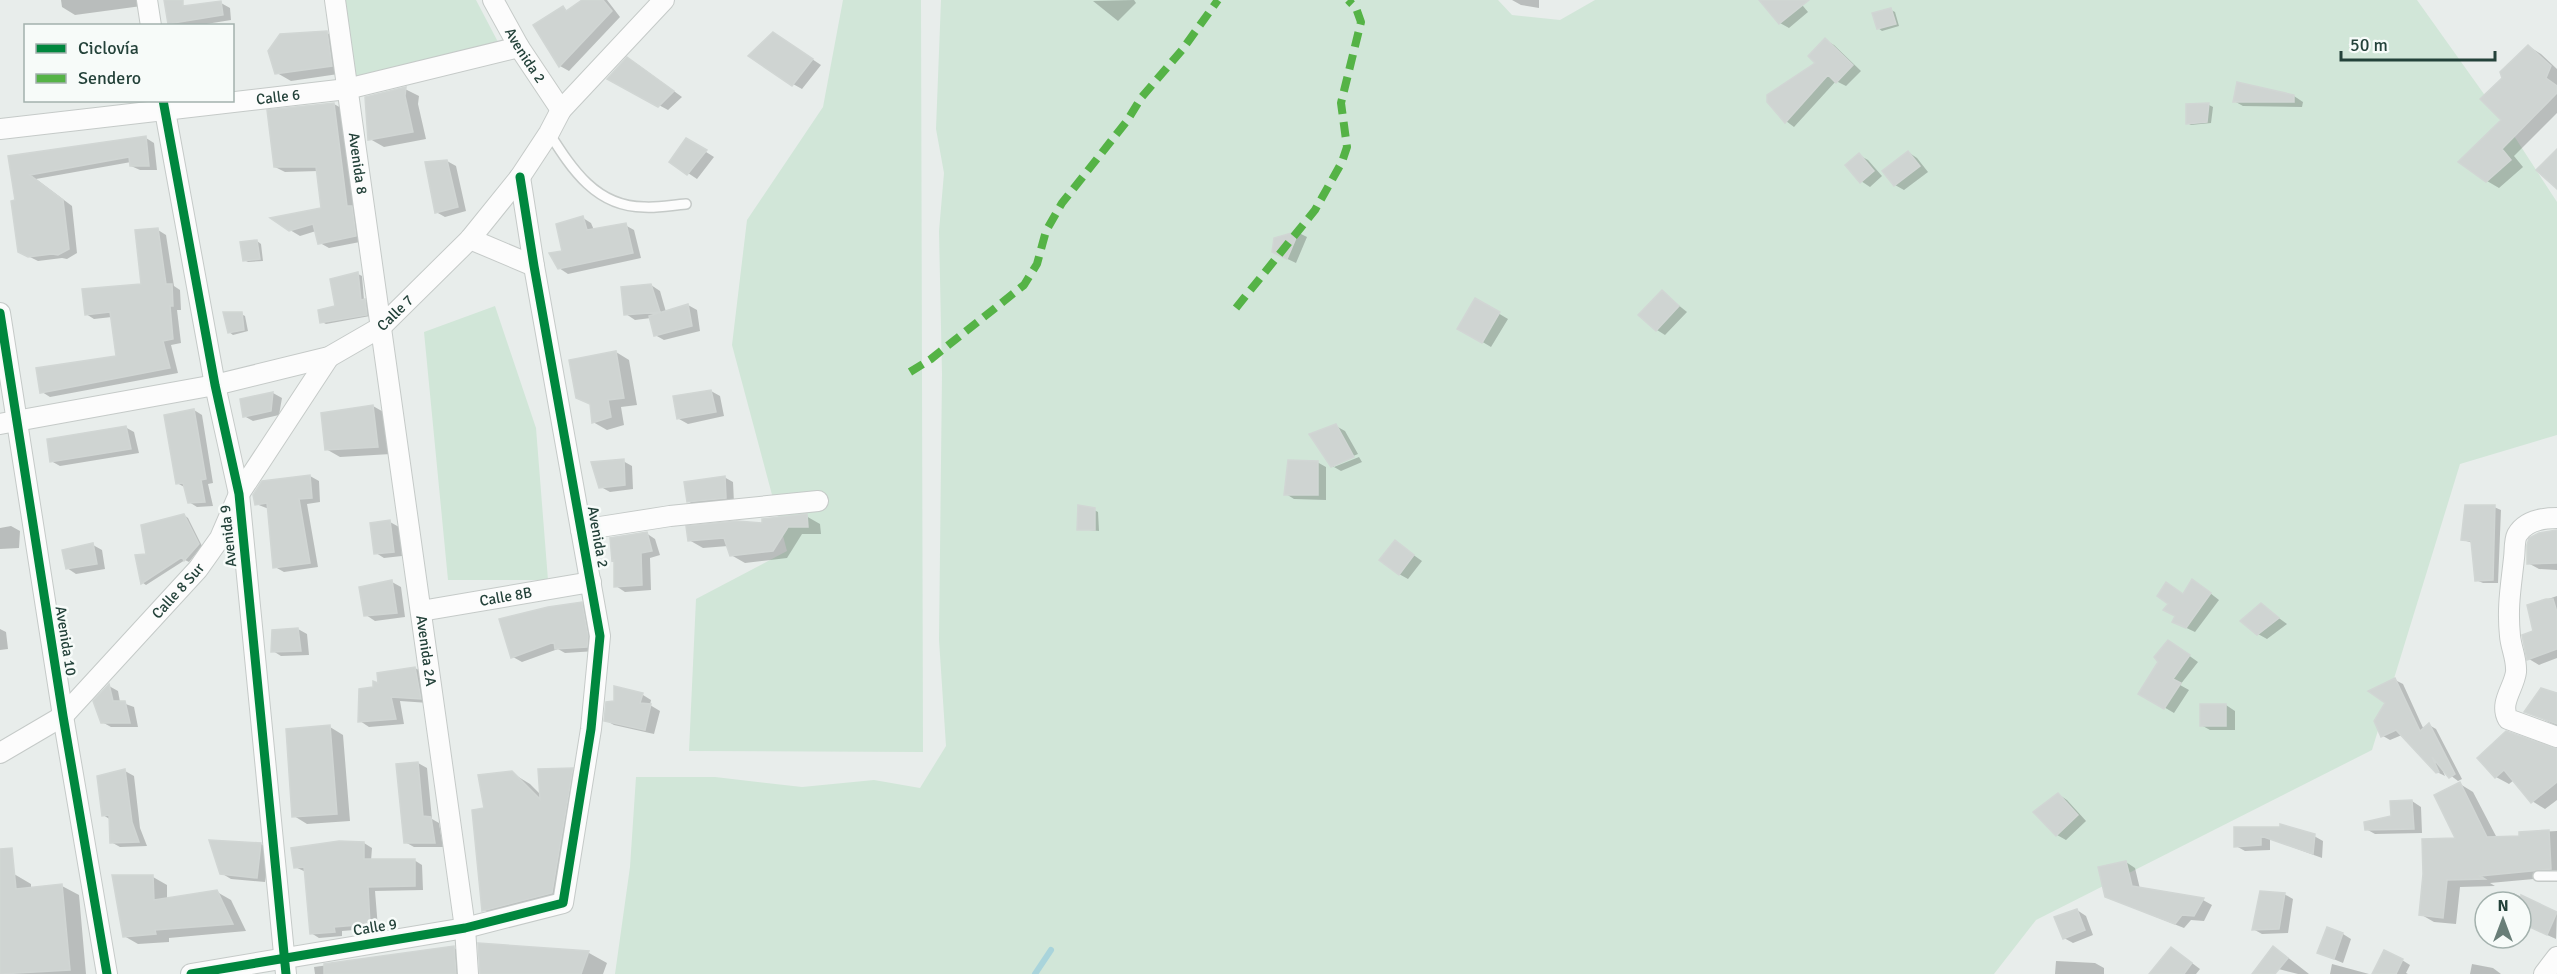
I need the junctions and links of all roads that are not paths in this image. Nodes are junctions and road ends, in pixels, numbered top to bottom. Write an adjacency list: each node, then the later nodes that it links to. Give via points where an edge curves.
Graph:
1 (147, 0): 5 (street)
2 (335, 0): 7 (street, Avenida 8)
3 (493, 0): 6 (street, Avenida 2)
4 (664, 0): 11 (street, Calle 7)
5 (151, 24)
6 (519, 47): 7 (street, Calle 6); 11 (street, Avenida 2)
7 (348, 89): 8 (street, Calle 6); 19 (street, Avenida 8)
8 (234, 99)
9 (198, 102): 10 (street, Calle 6)
10 (163, 105): 12 (street, Calle 6); 21 (street, Avenida 9)
11 (561, 110): 13 (street, Calle 7)
12 (0, 129)
13 (549, 133): 14 (street, Calle 7); 15 (lane, via 590,188 609,201 642,208)
14 (520, 177): 16 (street, Calle 7); 17 (street, Avenida 2)
15 (686, 204)
16 (470, 239): 17 (street); 19 (street, Calle 7)
17 (534, 266): 26 (street, Avenida 2)
18 (0, 313): 22 (street, Avenida 10)
19 (381, 327): 20 (street, Calle 7); 28 (street, Avenida 2A)
20 (329, 357): 21 (street, Calle 7); 23 (street, Calle 8 Sur)
21 (215, 385): 22 (street, Calle 7); 23 (street, Avenida 9)
22 (8, 423): 29 (street, Avenida 10)
23 (239, 494): 29 (street, Calle 8 Sur, via 220,538 198,569); 37 (street, Avenida 9)
24 (818, 501): 26 (street, via 670,516)
25 (2553, 518): 30 (street, via 2530,523 2517,536 2508,599 2516,671 2504,713 2508,719)
26 (581, 530): 27 (street, Avenida 2)
27 (591, 582): 28 (street, Calle 8B); 34 (street, Avenida 2, via 600,636 591,729)
28 (421, 611): 35 (street, Avenida 2A)
29 (63, 716): 31 (street, Calle 8 Sur); 38 (street, Avenida 10)
30 (2557, 737)
31 (0, 753)
32 (2538, 876): 33 (lane)
33 (2557, 876)
34 (563, 903): 35 (street, Calle 9)
35 (465, 928): 37 (street, Calle 9); 40 (street, Avenida 2A)
36 (2557, 957): 41 (street)
37 (285, 966): 39 (street, Calle 9)
38 (107, 974)
39 (191, 974)
40 (468, 974)
41 (2544, 974)

